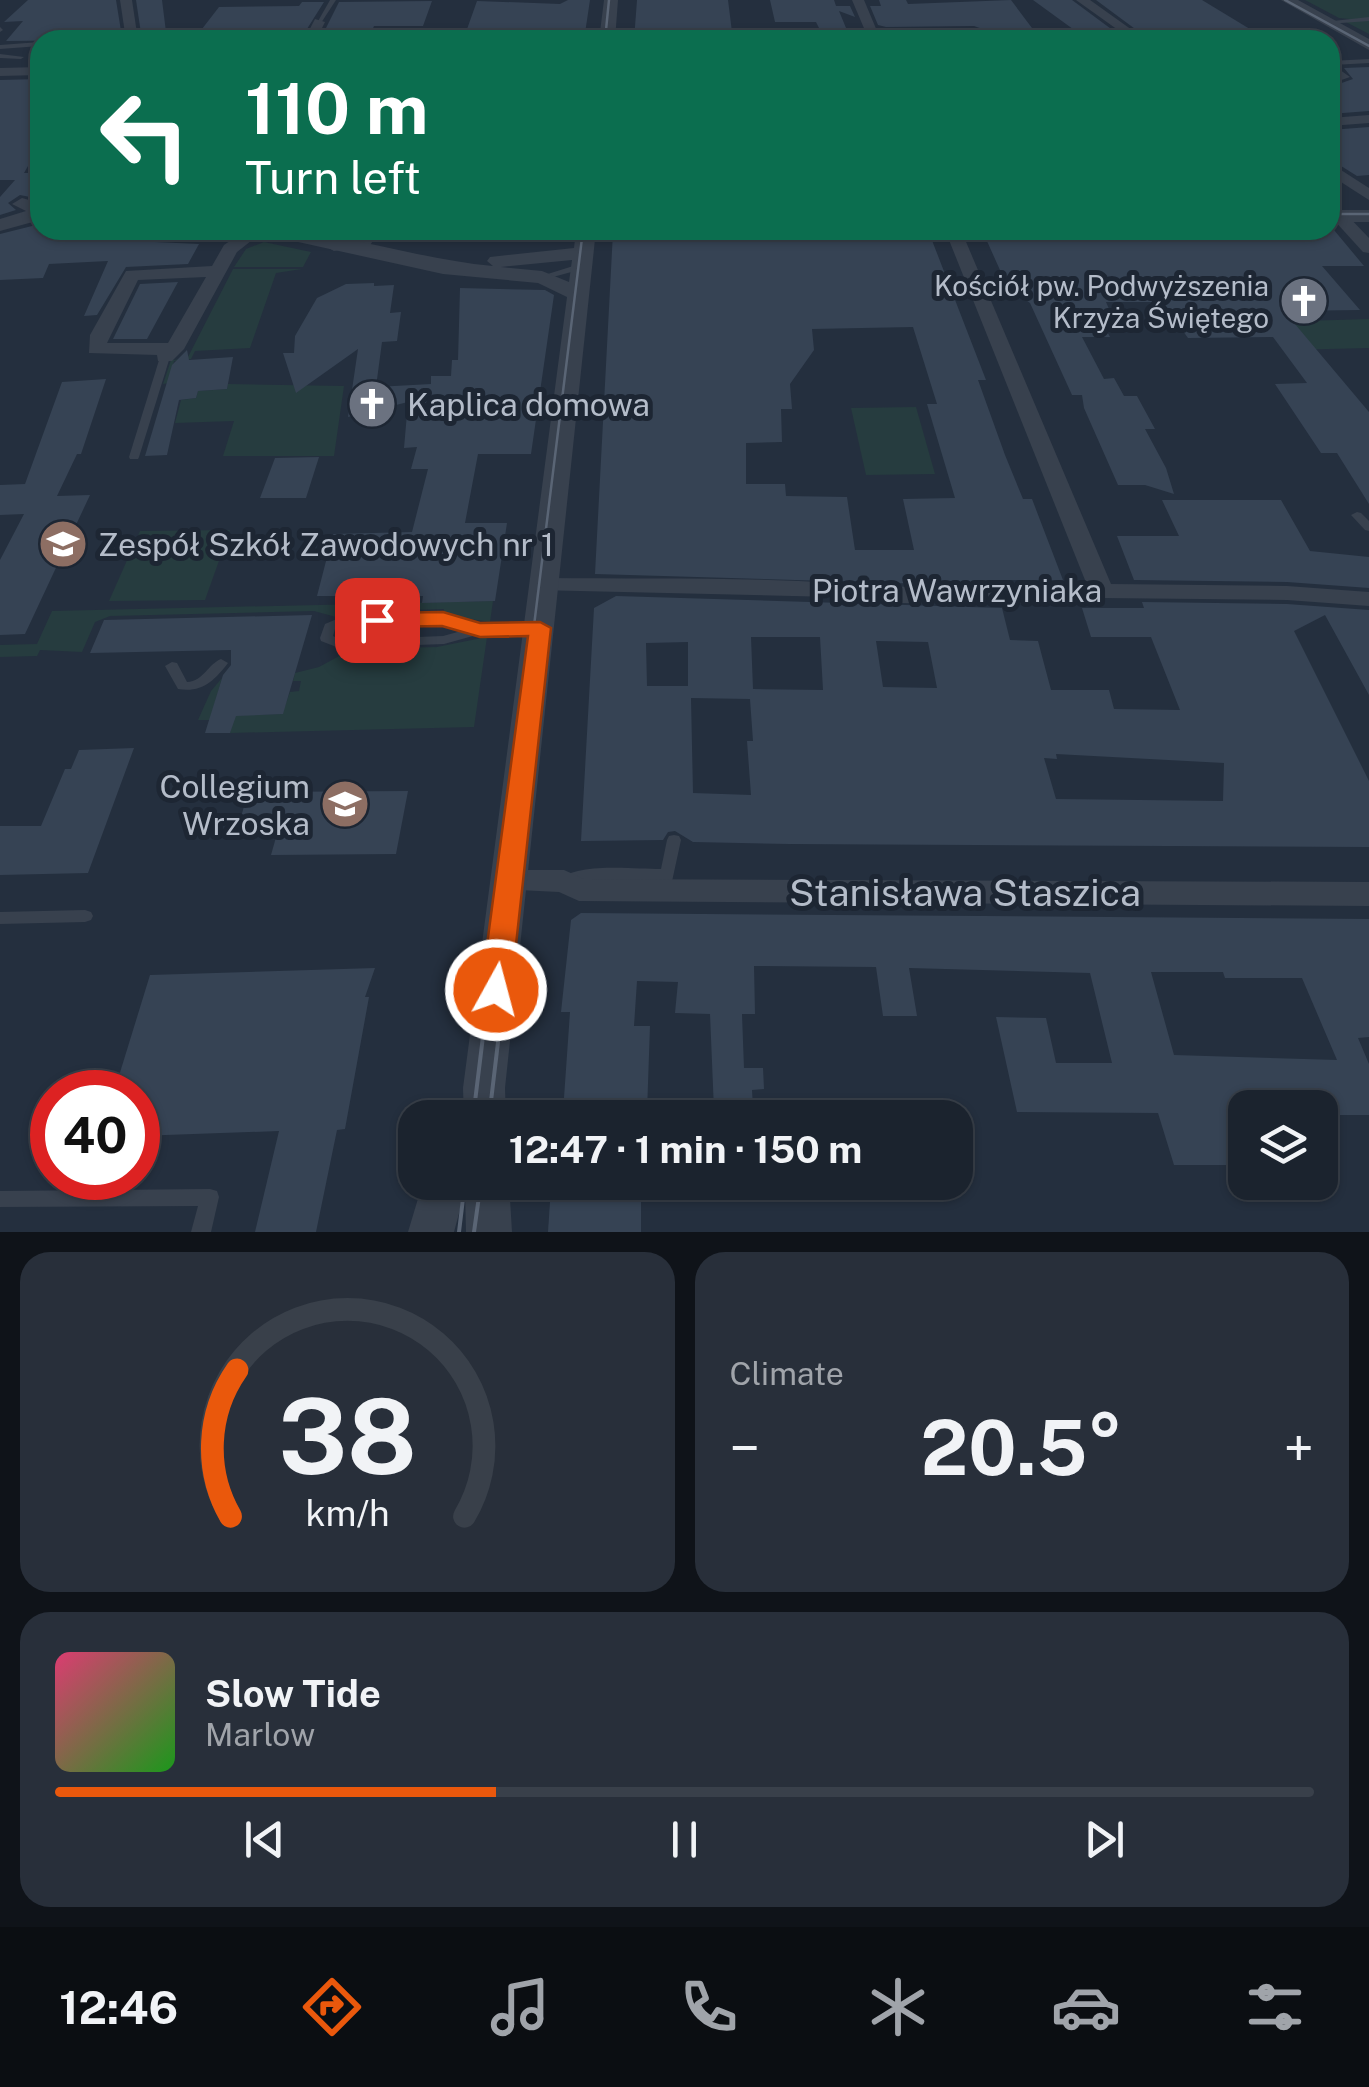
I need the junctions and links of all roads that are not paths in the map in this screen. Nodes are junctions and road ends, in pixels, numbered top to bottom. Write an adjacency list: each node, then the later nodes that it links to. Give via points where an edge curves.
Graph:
1 (126, 0): 10 (street)
2 (611, 0): 12 (street)
3 (858, 0): 13 (street)
4 (1082, 0): 14 (street)
5 (1288, 0): 9 (street)
6 (330, 3): 8 (lane)
7 (1369, 19): 9 (lane)
8 (319, 22): 11 (street)
9 (1327, 22): 15 (street)
10 (130, 30)
11 (315, 30)
12 (608, 30)
13 (871, 30)
14 (1126, 30)
15 (1369, 44)
16 (30, 45): 17 (lane)
17 (0, 47)
18 (0, 56): 19 (lane)
19 (21, 56)
20 (1369, 61): 21 (lane)
21 (1340, 63)
22 (30, 71): 23 (street)
23 (0, 72)
24 (1369, 119): 25 (street)
25 (1340, 121)
26 (1340, 175): 27 (street)
27 (1369, 195)
28 (0, 203): 29 (street)
29 (30, 205)
30 (1340, 216): 31 (street)
31 (1369, 216)
32 (30, 217): 35 (street)
33 (30, 221): 35 (street)
34 (1340, 221): 41 (street)
35 (0, 225)
36 (244, 240): 43 (street)
37 (340, 240): 44 (street, via 443,268)
38 (385, 240): 42 (street, via 464,264)
39 (585, 240): 42 (street)
40 (957, 240): 51 (street)
41 (1369, 248)
42 (583, 260): 44 (lane); 45 (street)
43 (218, 271): 46 (street); 46 (street, via 132,275 98,334 96,349)
44 (542, 277): 45 (street)
45 (580, 294): 50 (street)
46 (169, 353): 47 (lane)
47 (134, 457)
48 (1358, 514): 49 (lane)
49 (1369, 528)
50 (545, 586): 51 (street, Piotra Wawrzyniaka, via 895,596); 53 (street)
51 (1102, 591): 52 (street, Piotra Wawrzyniaka)
52 (1369, 599)
53 (540, 628): 54 (lane); 58 (street)
54 (480, 630): 54 (lane, via 443,619 344,620 329,626 326,638 339,644 444,640)
55 (221, 663): 56 (lane, via 191,688 182,686)
56 (172, 666)
57 (674, 840): 59 (lane)
58 (510, 881): 59 (street, Stanisława Staszica, via 564,881 579,890); 63 (street)
59 (666, 882): 60 (street, Stanisława Staszica)
60 (1369, 894)
61 (85, 916): 62 (lane)
62 (0, 918)
63 (481, 1100)
64 (0, 1200): 65 (lane, via 210,1197)
65 (201, 1232)

